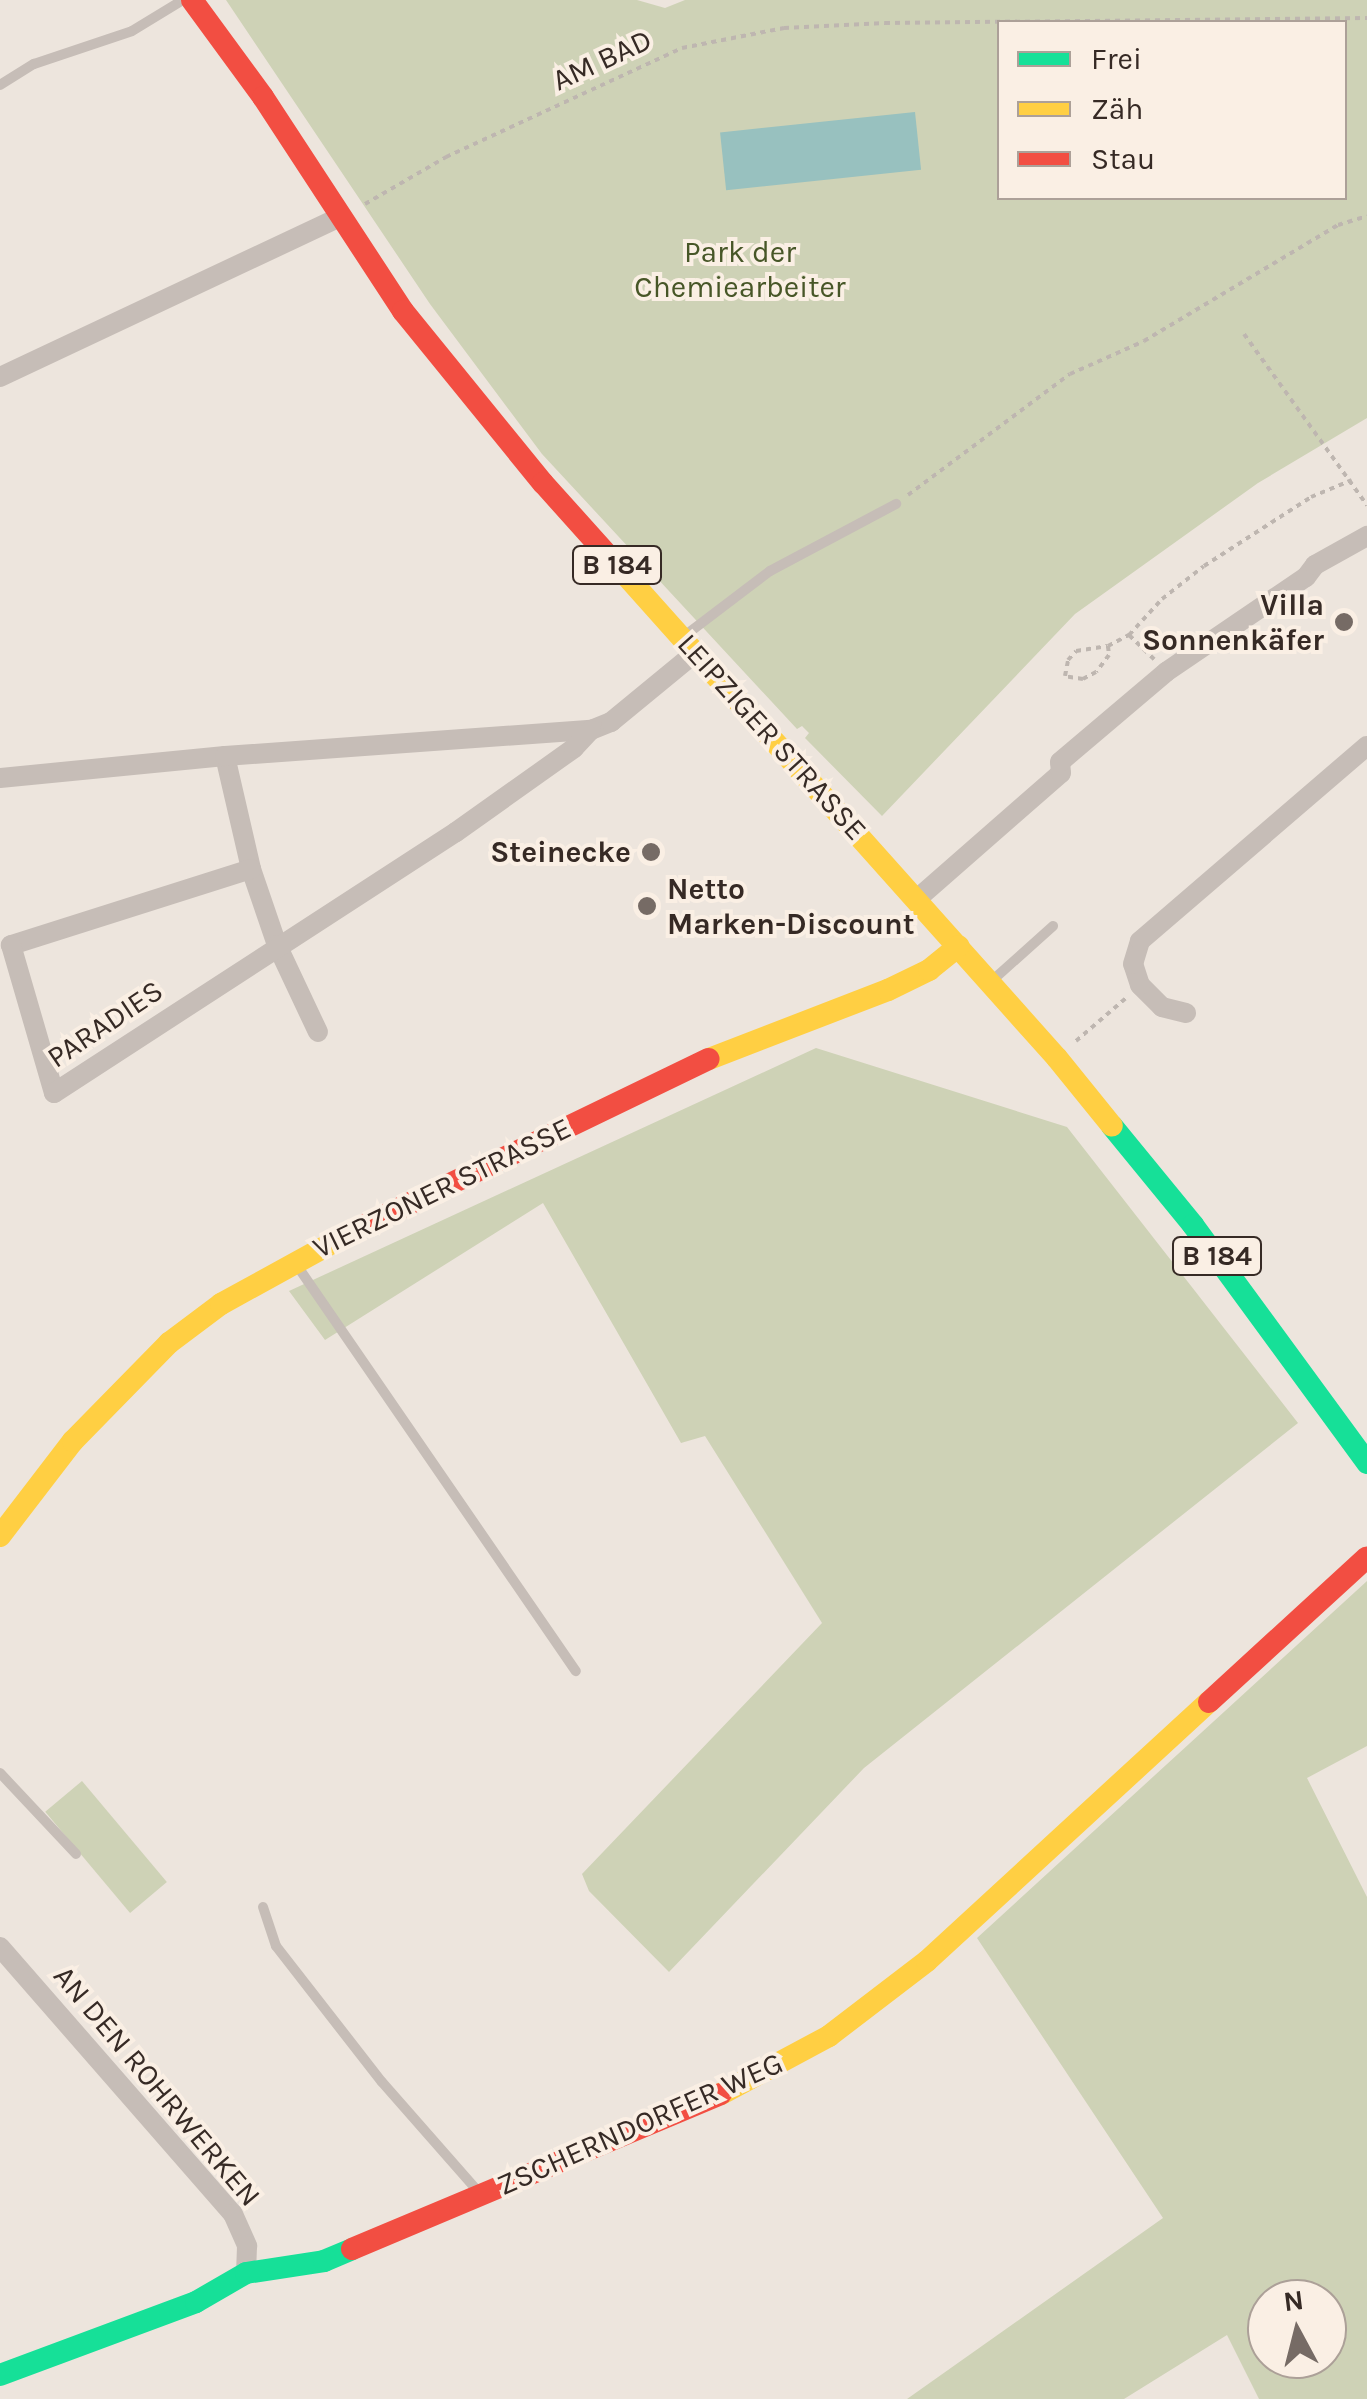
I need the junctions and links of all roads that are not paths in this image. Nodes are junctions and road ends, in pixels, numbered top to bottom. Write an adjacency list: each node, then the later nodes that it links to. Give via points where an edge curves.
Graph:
1 (183, 0): 3 (lane, via 132,31 34,64)
2 (192, 0): 4 (street, LEIPZIGER STRASSE / B 184)
3 (0, 84)
4 (348, 213): 5 (street); 8 (street, LEIPZIGER STRASSE / B 184, via 403,311 512,446)
5 (0, 377)
6 (896, 504): 8 (lane, via 770,572)
7 (1367, 536): 14 (street, via 1315,565 1166,672)
8 (689, 645): 9 (street, PARADIES, via 611,722); 14 (street, LEIPZIGER STRASSE / B 184)
9 (591, 730): 11 (street, PARADIES); 16 (street, PARADIES, via 456,832)
10 (1367, 746): 19 (street, via 1140,941 1133,964 1140,985 1162,1007)
11 (225, 756): 12 (street, PARADIES); 13 (street)
12 (0, 778)
13 (251, 868): 16 (street); 16 (street, PARADIES, via 11,945 54,1093)
14 (917, 899): 17 (street, LEIPZIGER STRASSE / B 184)
15 (1053, 926): 18 (lane)
16 (278, 945): 20 (street)
17 (959, 946): 18 (street, LEIPZIGER STRASSE / B 184); 21 (street, VIERZONER STRASSE, via 888,990 694,1065)
18 (990, 982): 22 (street, LEIPZIGER STRASSE / B 184, via 1194,1225)
19 (1186, 1013)
20 (318, 1032)
21 (293, 1261): 23 (street, VIERZONER STRASSE, via 169,1342 73,1441); 25 (lane)
22 (1367, 1463)
23 (0, 1536)
24 (1367, 1556): 30 (street, ZSCHERNDORFER WEG, via 927,1962 829,2036 750,2082)
25 (576, 1671)
26 (0, 1774): 27 (lane)
27 (76, 1854)
28 (262, 1907): 30 (lane, via 276,1946 382,2082)
29 (0, 1947): 31 (street, AN DEN ROHRWERKEN, via 234,2214 247,2246)
30 (482, 2195): 31 (street, ZSCHERNDORFER WEG, via 324,2260)
31 (246, 2273): 32 (street, ZSCHERNDORFER WEG, via 196,2302)
32 (0, 2375)

